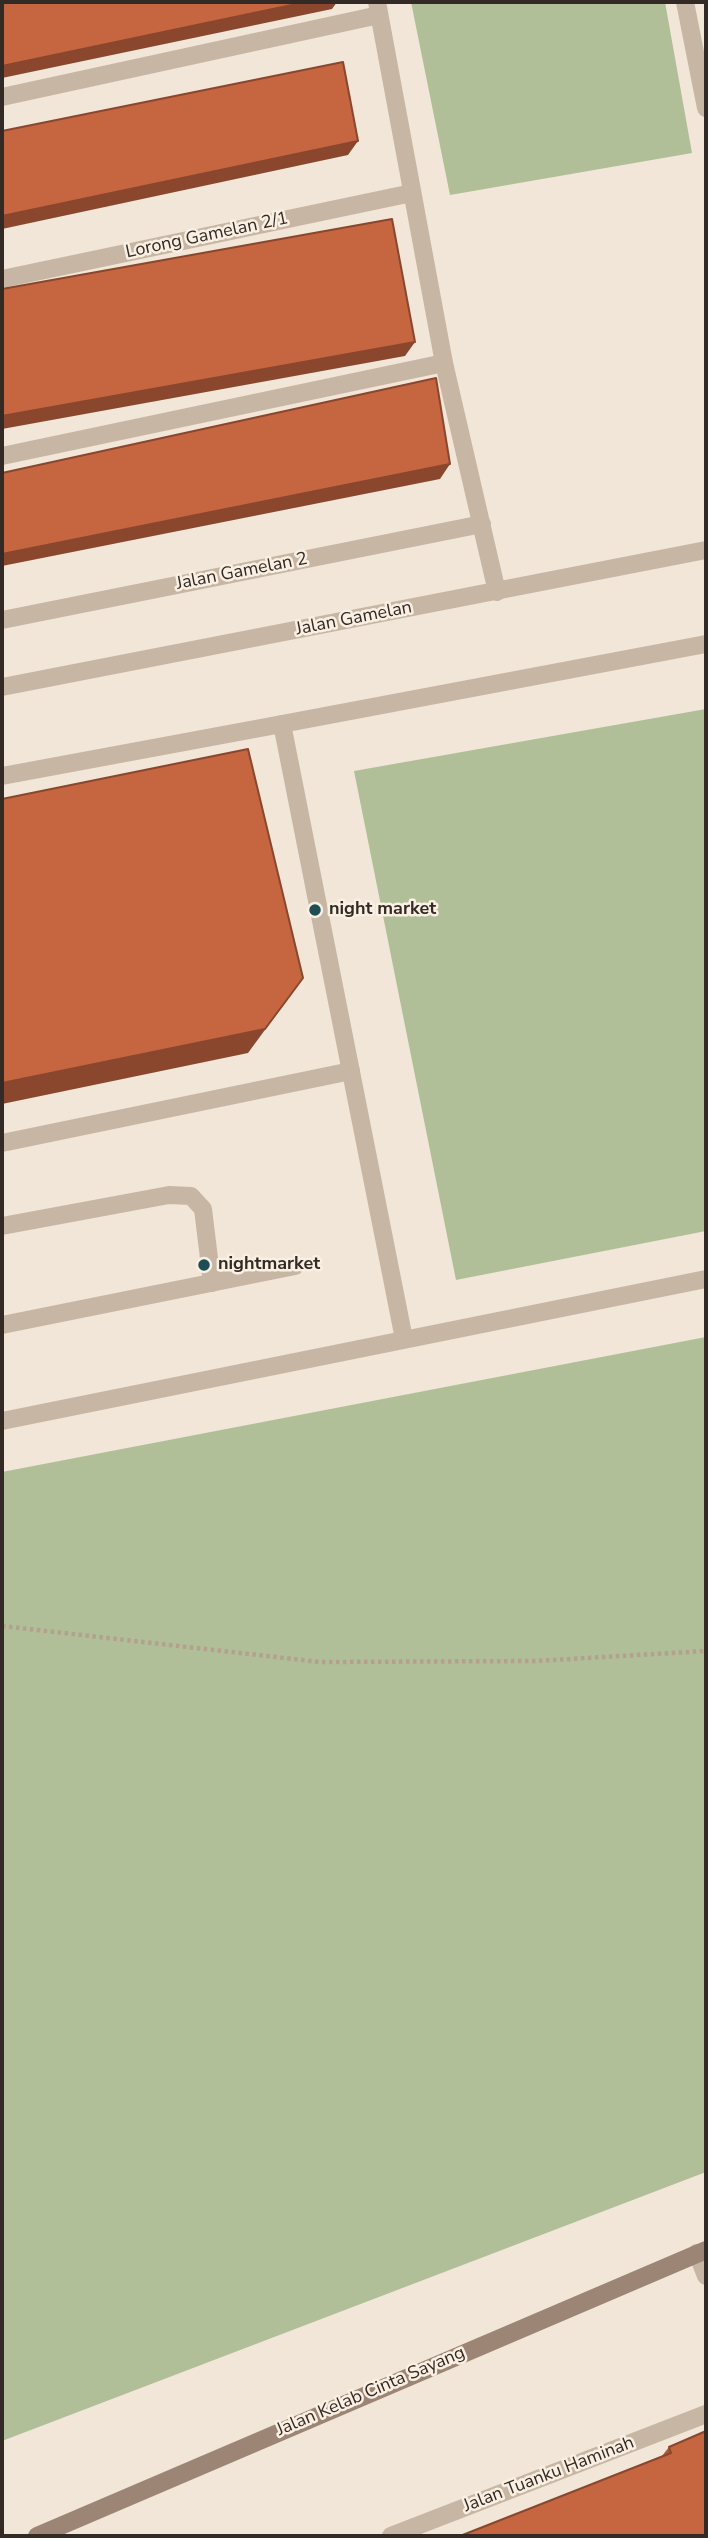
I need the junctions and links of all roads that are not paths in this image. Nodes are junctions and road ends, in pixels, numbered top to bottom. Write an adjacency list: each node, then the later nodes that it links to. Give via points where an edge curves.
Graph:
1 (685, 2): 3 (street)
2 (378, 8): 4 (street); 6 (street)
3 (702, 64): 5 (street)
4 (2, 97)
5 (706, 108)
6 (412, 193): 7 (street, Lorong Gamelan 2/1); 8 (street)
7 (2, 279)
8 (444, 363): 9 (street); 10 (street)
9 (2, 456)
10 (482, 524): 12 (street); 13 (street, Jalan Gamelan 2)
11 (706, 550): 12 (street, Jalan Gamelan)
12 (497, 592): 15 (street, Jalan Gamelan)
13 (2, 620)
14 (706, 644): 16 (street)
15 (2, 687)
16 (282, 724): 17 (street); 18 (street)
17 (2, 776)
18 (351, 1071): 19 (street); 25 (street)
19 (2, 1143)
20 (2, 1227): 23 (street, via 169,1195 191,1196 203,1209)
21 (295, 1266): 23 (street)
22 (706, 1279): 25 (street)
23 (212, 1283): 24 (street)
24 (2, 1325)
25 (404, 1339): 26 (street)
26 (2, 1421)
27 (702, 2252): 28 (street); 30 (main road, Jalan Kelab Cinta Sayang)
28 (706, 2276)
29 (706, 2414): 31 (street, Jalan Tuanku Haminah)
30 (37, 2536)
31 (391, 2536)

